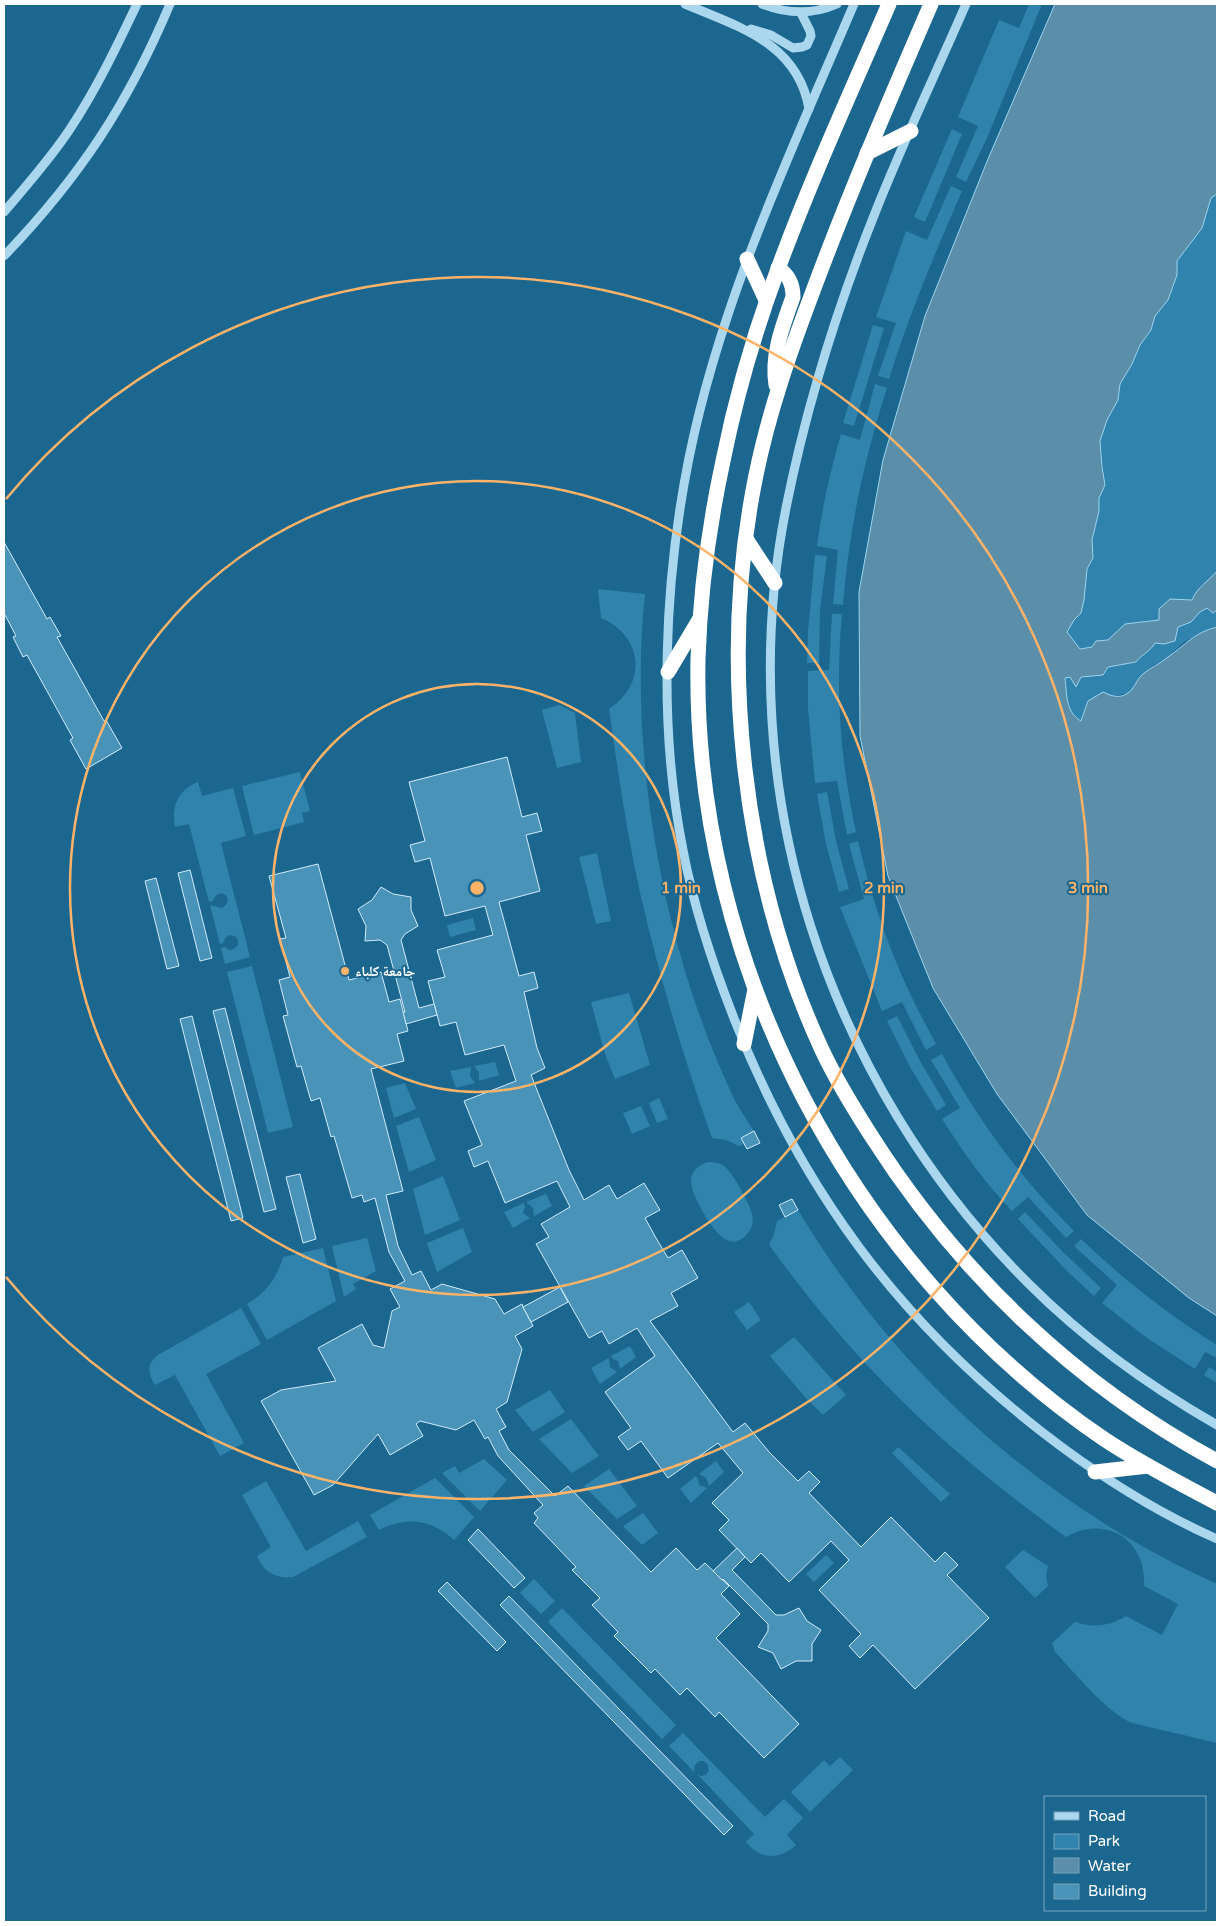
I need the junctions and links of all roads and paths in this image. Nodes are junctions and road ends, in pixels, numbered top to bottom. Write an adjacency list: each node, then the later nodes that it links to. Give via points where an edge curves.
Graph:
1 (137, 4): 15 (street, via 71,128)
2 (170, 4): 16 (street, via 135,80 100,139 42,215)
3 (685, 4): 11 (street)
4 (762, 4): 10 (street)
5 (837, 4): 10 (street)
6 (854, 4): 12 (street)
7 (889, 4): 18 (highway)
8 (931, 4): 14 (highway)
9 (966, 4): 13 (street)
10 (802, 13): 11 (street, via 811,36 806,45 798,49 761,32)
11 (741, 28): 12 (street, via 769,44 791,64 803,86)
12 (809, 110): 17 (street)
13 (911, 131): 14 (highway); 22 (street, via 876,211 829,342 786,508)
14 (867, 153): 20 (highway)
15 (4, 212)
16 (4, 256)
17 (746, 259): 19 (highway); 24 (street, via 712,359 688,462 673,567)
18 (778, 268): 19 (highway); 20 (highway, via 788,277 793,290 776,348)
19 (766, 300): 23 (highway, via 722,465)
20 (777, 392): 21 (highway, via 755,480)
21 (746, 540): 22 (highway); 28 (highway, via 740,605 740,675 752,812 770,902 822,1051 864,1125 903,1183 940,1232 998,1297 1097,1383)
22 (775, 583): 27 (street, via 770,657 772,730 788,844 822,963 852,1035 880,1089 944,1187 1030,1285 1116,1359)
23 (701, 617): 24 (highway); 25 (highway, via 699,704 707,796 724,886)
24 (668, 672): 26 (street, via 670,761 682,848 703,934)
25 (756, 989): 26 (highway); 29 (highway, via 789,1068 826,1140 904,1254 965,1322 1032,1385 1098,1435)
26 (744, 1044): 30 (street, via 784,1129 816,1184 890,1288 989,1390)
27 (1217, 1425)
28 (1217, 1461)
29 (1148, 1466): 30 (highway); 31 (highway)
30 (1095, 1472): 32 (street)
31 (1217, 1503)
32 (1217, 1539)

